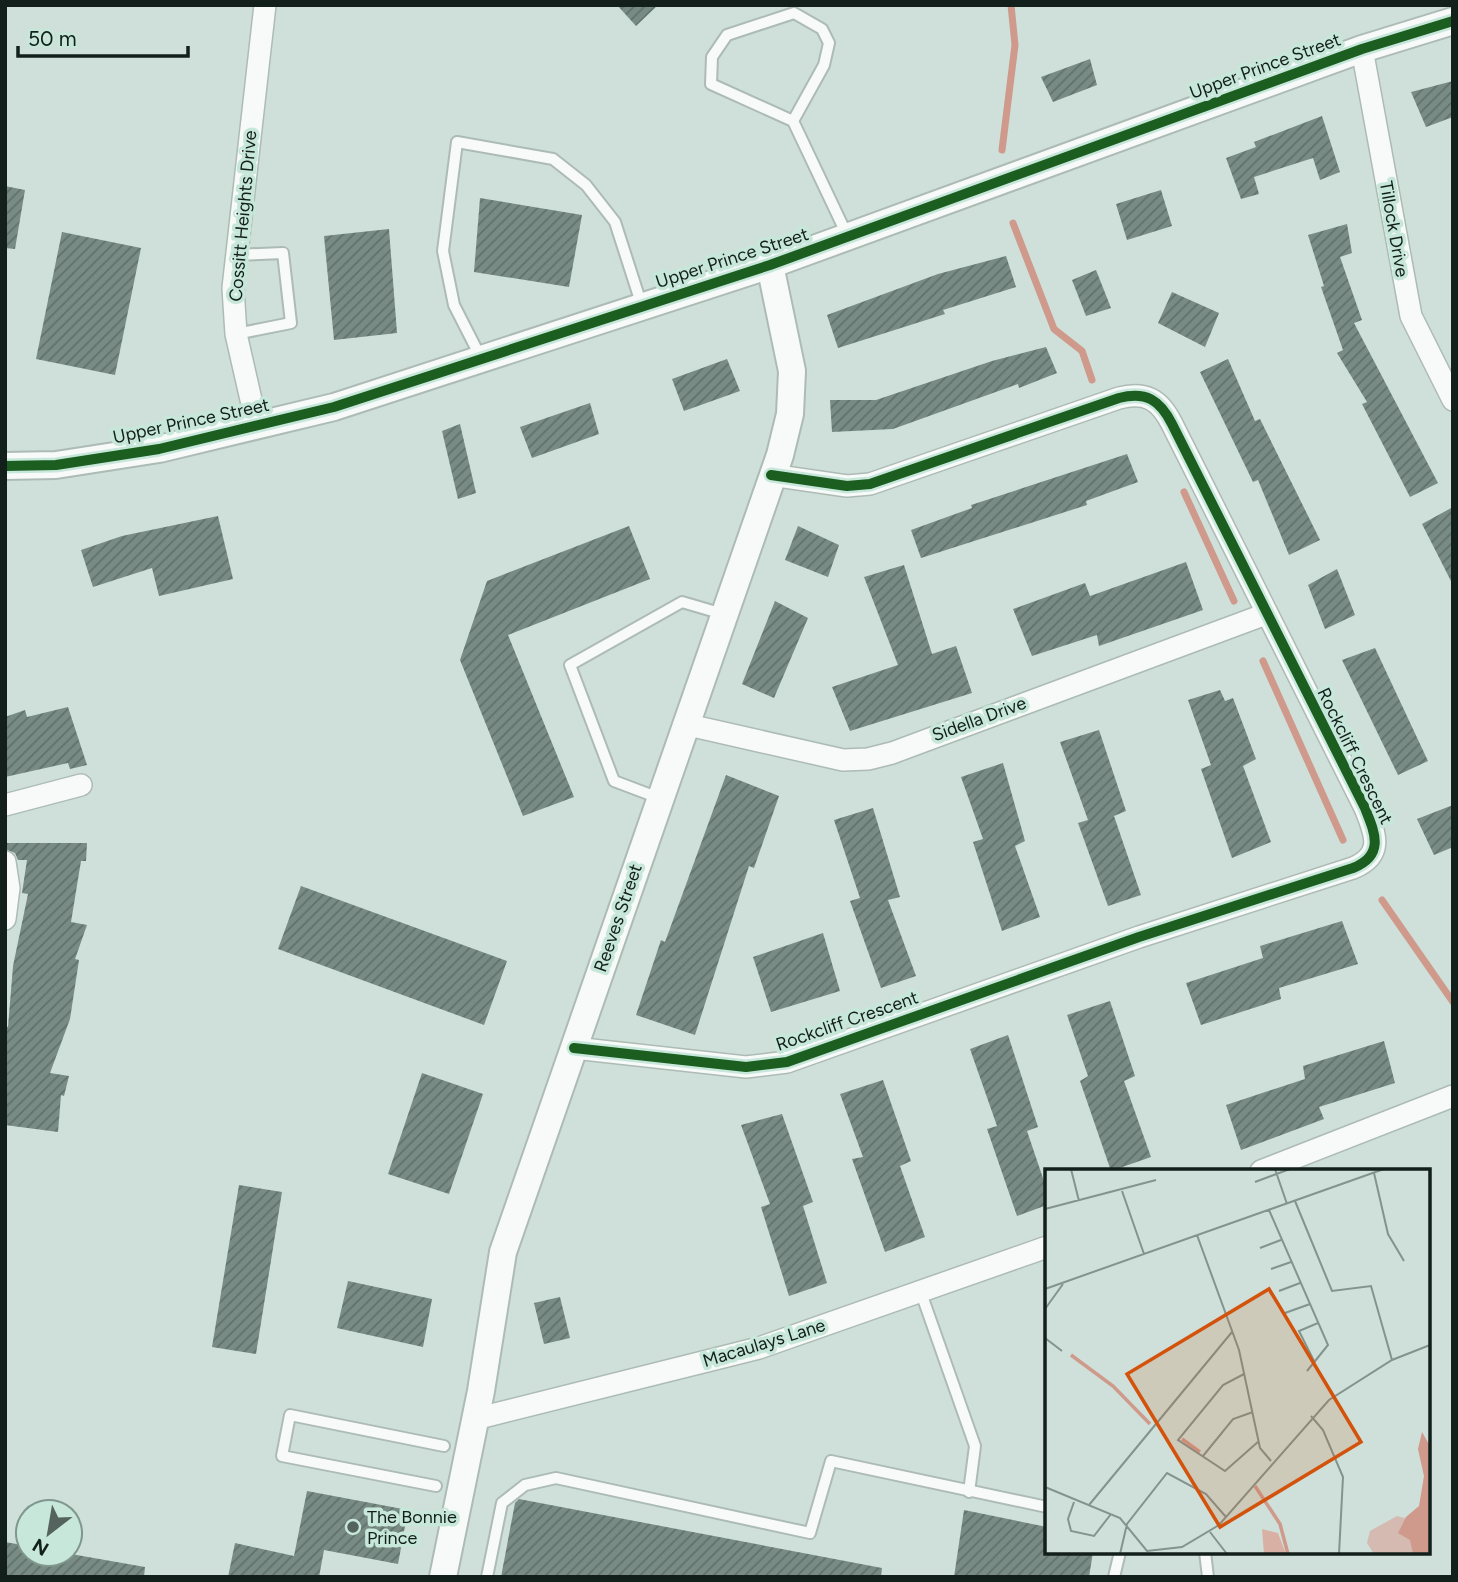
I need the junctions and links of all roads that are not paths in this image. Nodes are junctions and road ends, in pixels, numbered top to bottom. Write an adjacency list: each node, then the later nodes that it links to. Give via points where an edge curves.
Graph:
1 (265, 5): 6 (street, Cossitt Heights Drive)
2 (1453, 21): 3 (street, Upper Prince Street)
3 (1362, 49): 5 (street, Upper Prince Street); 11 (street, Tillock Drive, via 1411,316)
4 (793, 121): 4 (lane, via 824,65 829,43 822,29 794,13 727,35 712,57 711,84); 5 (lane)
5 (848, 237): 7 (street, Upper Prince Street)
6 (235, 256): 9 (street, Cossitt Heights Drive); 9 (lane, via 283,253 291,323)
7 (770, 265): 8 (street, Upper Prince Street); 14 (street, Reeves Street, via 792,371 790,414)
8 (642, 306): 10 (street, Upper Prince Street); 10 (lane, via 615,222 586,185 553,159 457,142 443,251 454,305)
9 (236, 334): 12 (street, Cossitt Heights Drive)
10 (481, 358): 12 (street, Upper Prince Street, via 334,407)
11 (1453, 400)
12 (257, 426): 13 (street, Upper Prince Street, via 159,449 57,465)
13 (5, 466)
14 (772, 475): 15 (street, Reeves Street); 16 (street, Rockcliff Crescent, via 847,486 870,484 1119,398 1145,396 1166,411)
15 (723, 614): 17 (street, Reeves Street); 19 (lane, via 682,602 569,665 614,781)
16 (1266, 614): 17 (street, Sidella Drive, via 868,759 843,760); 23 (street, Rockcliff Crescent, via 1376,836 1368,858 1359,865 1139,937 787,1062 746,1067)
17 (684, 724): 19 (street, Reeves Street)
18 (81, 785): 20 (street)
19 (659, 798): 23 (street, Reeves Street)
20 (5, 805)
21 (5, 862): 22 (street, via 9,888)
22 (5, 919)
23 (574, 1048): 28 (street, Reeves Street, via 503,1252)
24 (1453, 1096): 25 (street)
25 (1266, 1169)
26 (1045, 1248): 27 (street, Macaulays Lane)
27 (920, 1290): 28 (street, Macaulays Lane, via 759,1348); 31 (lane, via 975,1446)
28 (475, 1419): 35 (street, Reeves Street)
29 (444, 1446): 30 (lane, via 290,1415 282,1456)
30 (436, 1486)
31 (969, 1492): 32 (lane); 36 (lane, via 831,1461 810,1533 556,1478 525,1485 502,1503)
32 (1045, 1507)
33 (1120, 1554): 37 (lane)
34 (1205, 1554): 38 (lane)
35 (443, 1577)
36 (487, 1577)
37 (1114, 1577)
38 (1208, 1577)

